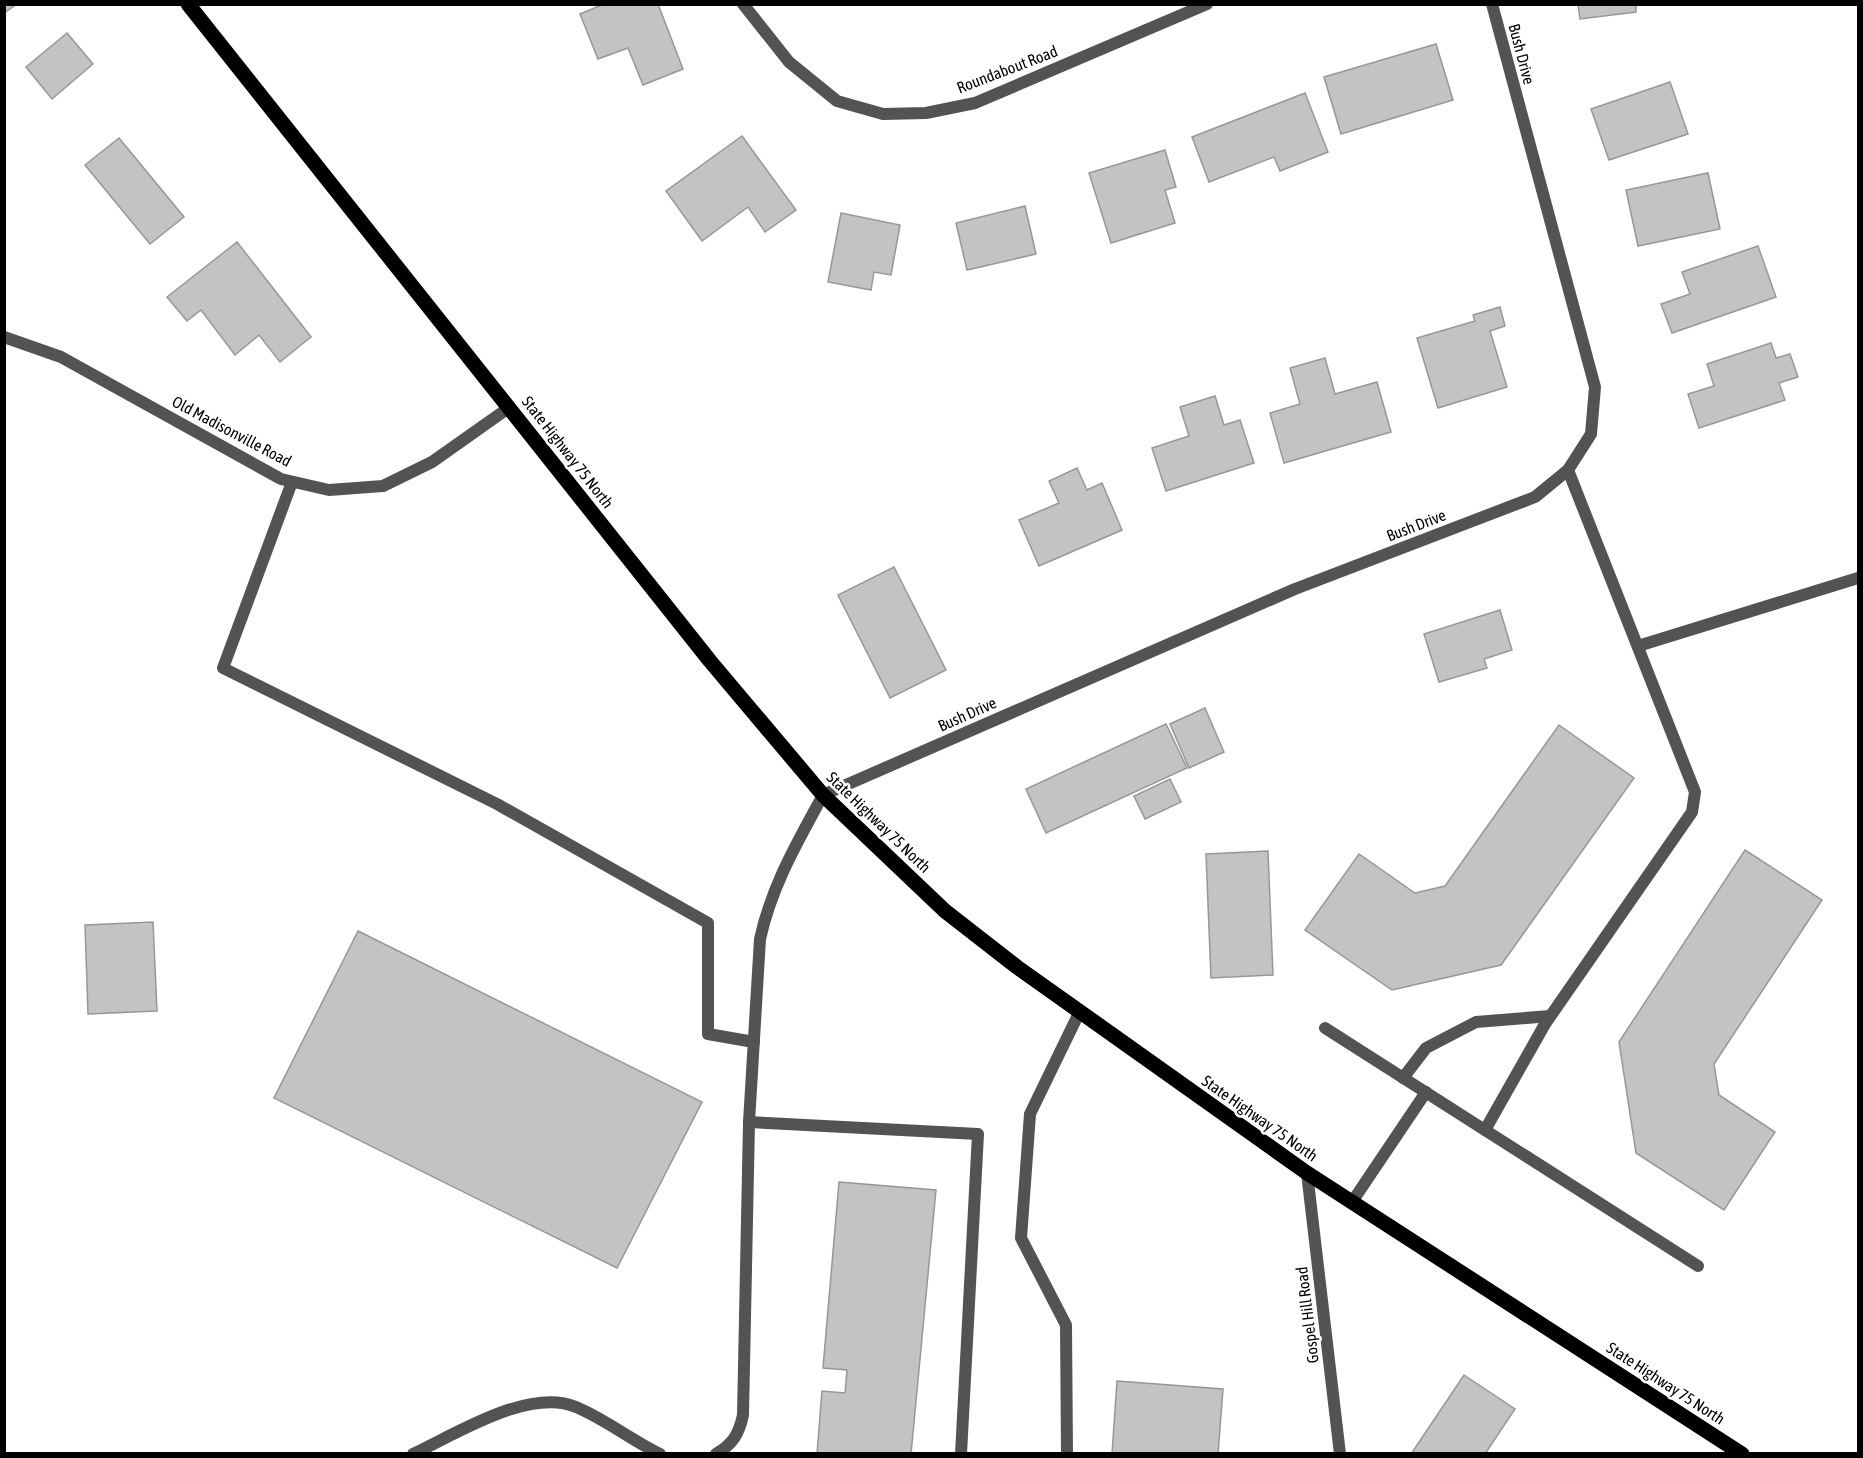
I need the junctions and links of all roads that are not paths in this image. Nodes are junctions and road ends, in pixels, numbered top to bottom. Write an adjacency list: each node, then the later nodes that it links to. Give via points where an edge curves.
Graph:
1 (188, 4): 6 (main road, State Highway 75 North)
2 (743, 4): 3 (street, Roundabout Road, via 789,62 837,101 883,114 926,113 975,103)
3 (1207, 4)
4 (1492, 4): 7 (street, Bush Drive, via 1595,387 1591,434)
5 (4, 337): 8 (street, Old Madisonville Road, via 61,357)
6 (510, 407): 8 (street, Old Madisonville Road, via 432,462 383,486 329,490); 11 (main road, State Highway 75 North, via 710,661)
7 (1568, 470): 10 (street); 11 (street, Bush Drive, via 1535,497 1295,589)
8 (292, 482): 15 (street, via 223,668 497,804 708,923 708,1034)
9 (1858, 578): 10 (street)
10 (1638, 646): 13 (street, via 1695,792 1692,812)
11 (824, 795): 12 (main road, State Highway 75 North, via 945,911); 15 (street, via 781,873 764,921)
12 (1080, 1011): 20 (main road, State Highway 75 North); 27 (street, via 1030,1113 1022,1238 1066,1325)
13 (1550, 1016): 16 (street, via 1476,1022 1426,1048); 19 (street)
14 (1325, 1028): 16 (street)
15 (754, 1042): 18 (street)
16 (1403, 1078): 17 (street)
17 (1426, 1092): 19 (street); 21 (street)
18 (749, 1122): 25 (street, via 743,1415 735,1440); 26 (street, via 978,1134)
19 (1485, 1130): 22 (street)
20 (1307, 1173): 21 (main road, State Highway 75 North); 28 (street, Gospel Hill Road)
21 (1352, 1202): 29 (main road, State Highway 75 North)
22 (1698, 1266)
23 (413, 1454): 24 (street, via 507,1410 555,1402 595,1416)
24 (660, 1454)
25 (716, 1454)
26 (961, 1454)
27 (1066, 1454)
28 (1340, 1454)
29 (1742, 1454)

